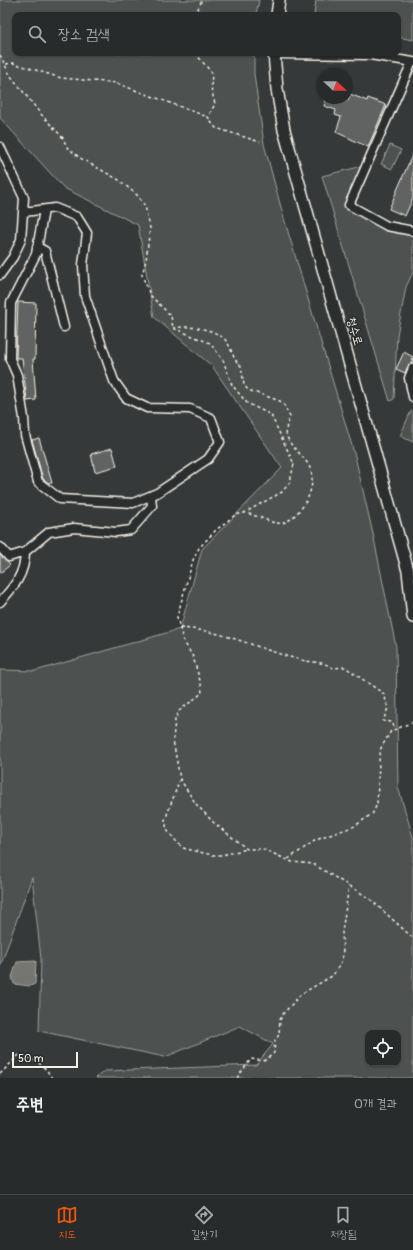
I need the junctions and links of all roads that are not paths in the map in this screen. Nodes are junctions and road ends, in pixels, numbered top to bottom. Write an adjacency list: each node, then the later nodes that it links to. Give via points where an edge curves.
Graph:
1 (279, 0): 2 (main road)
2 (277, 12)
3 (274, 56): 18 (main road, 청수로, via 284,130 380,466)
4 (370, 56): 5 (street)
5 (413, 62): 9 (street, via 349,205 387,226)
6 (0, 147): 8 (street, via 24,198)
7 (44, 210): 8 (street); 10 (street); 15 (street, via 55,208 77,217 87,233 83,265 84,296 114,381 126,398 148,408 190,409 212,418 220,442 208,458)
8 (24, 212): 11 (street, via 22,240)
9 (413, 231)
10 (37, 247): 12 (street, via 45,251); 15 (street, via 12,303 10,359 17,375 25,435 38,482 60,499 133,502)
11 (0, 275)
12 (64, 327)
13 (413, 368): 14 (street, via 409,378)
14 (413, 396)
15 (151, 496): 17 (street, via 152,506 131,530 116,532 74,528 49,532)
16 (0, 547): 17 (street, via 9,557)
17 (25, 552): 19 (street, via 25,562 16,585)
18 (412, 591): 20 (main road, 청수로)
19 (0, 602)
20 (413, 617)

